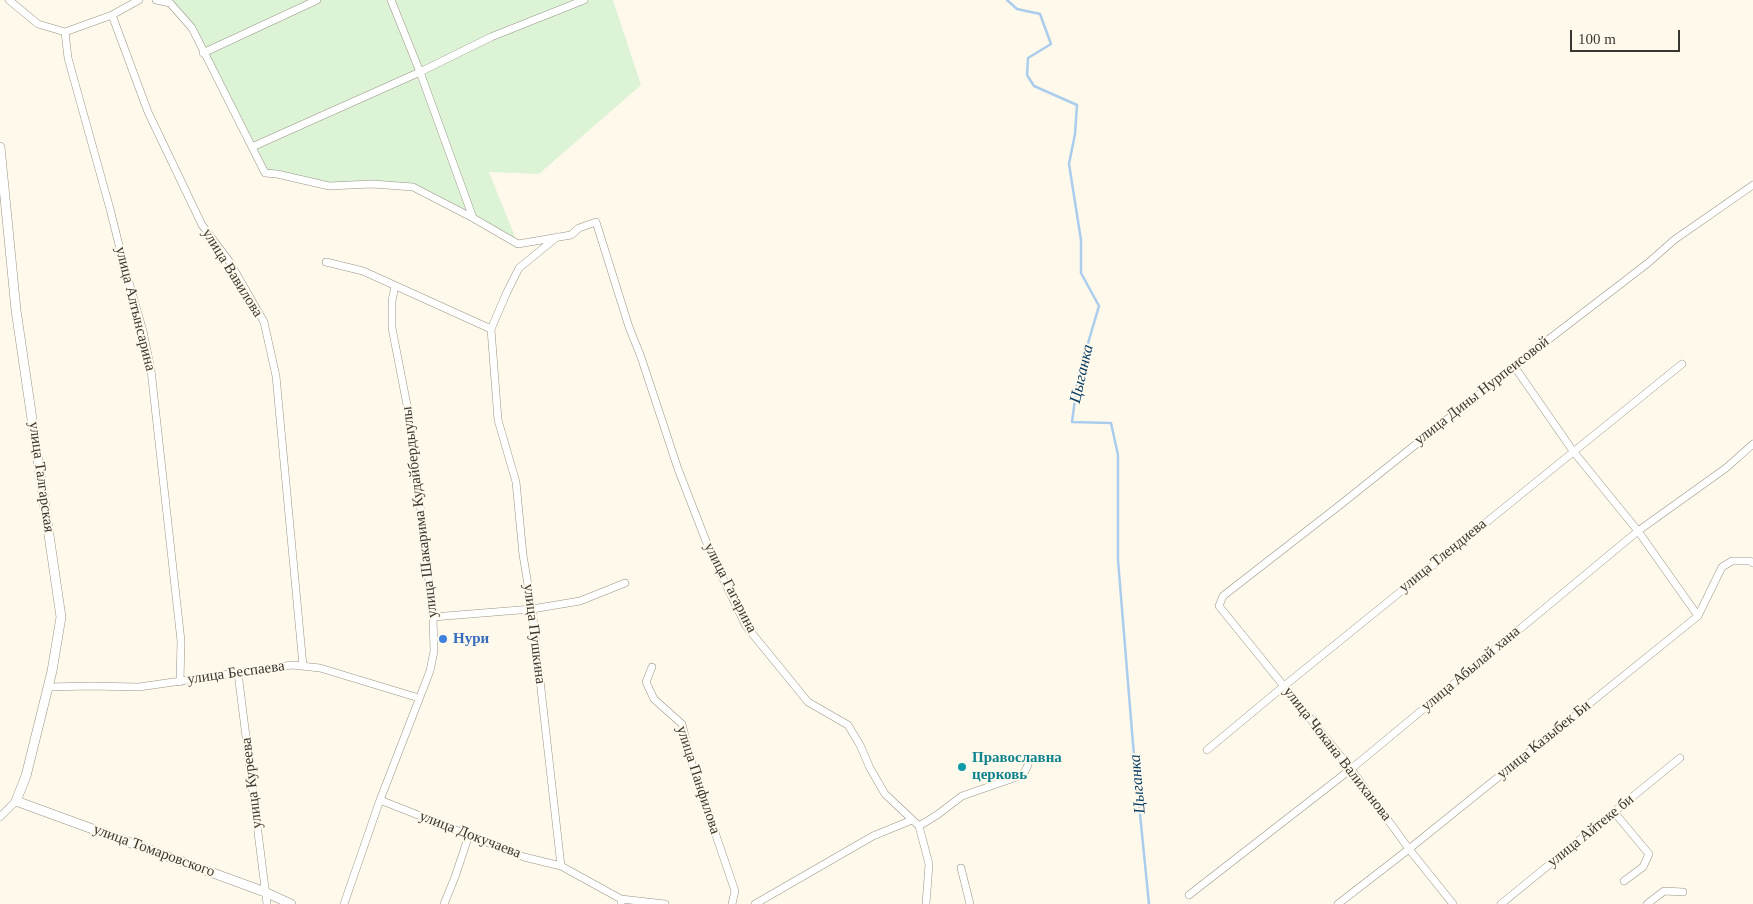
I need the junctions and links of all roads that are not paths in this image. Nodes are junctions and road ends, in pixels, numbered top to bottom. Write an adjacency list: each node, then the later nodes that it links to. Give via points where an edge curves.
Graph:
1 (10, 0): 8 (street, via 38,24)
2 (140, 0): 7 (street)
3 (156, 0): 9 (street, via 170,3 192,28)
4 (318, 0): 9 (street)
5 (391, 0): 10 (street)
6 (584, 0): 10 (street, via 491,36)
7 (112, 16): 8 (street); 30 (street, улица Вавилова, via 148,112 202,225 229,262 264,322 276,376)
8 (65, 32): 33 (street, улица Алтынсарина, via 68,58 151,370 181,641)
9 (203, 53): 11 (street)
10 (420, 72): 11 (street); 14 (street)
11 (252, 147): 14 (street, via 265,173 329,186 372,184 413,187)
12 (0, 148): 35 (street, улица Талгарская, via 16,310 61,618)
13 (1753, 185): 20 (street, улица Дины Нурпеисовой, via 1674,240)
14 (473, 218): 15 (street, via 518,244)
15 (557, 237): 18 (street, улица Пушкина, via 519,268); 45 (street, улица Гагарина, via 571,235 596,222 678,469 712,554 746,626 808,702 848,725 885,794)
16 (326, 262): 17 (street, via 363,271)
17 (395, 286): 18 (street); 28 (street, улица Шакарима Кудайбердыулы, via 392,328 407,405)
18 (491, 330): 27 (street, улица Пушкина, via 498,420 516,482)
19 (1682, 364): 22 (street, улица Тлендиева)
20 (1514, 366): 22 (street); 26 (street, улица Дины Нурпеисовой, via 1223,596)
21 (1753, 444): 23 (street, улица Абылай хана, via 1726,468)
22 (1573, 451): 23 (street); 34 (street, улица Тлендиева)
23 (1638, 531): 29 (street); 40 (street, улица Абылай хана)
24 (1753, 563): 29 (street, улица Казыбек Би, via 1732,561 1722,567)
25 (625, 583): 27 (street, via 580,600)
26 (1219, 606): 34 (street, улица Чокана Валиханова)
27 (532, 609): 28 (street); 49 (street, улица Пушкина)
28 (433, 616): 36 (street, улица Шакарима Кудайбердыулы, via 434,651)
29 (1698, 616): 48 (street, улица Казыбек Би)
30 (303, 666): 32 (street, улица Беспаева); 36 (street, улица Беспаева, via 320,668)
31 (652, 667): 61 (street, улица Панфилова, via 646,682 654,699 682,724 693,768 735,891)
32 (238, 674): 33 (street, улица Беспаева); 52 (street, улица Куреева)
33 (180, 682): 35 (street, улица Беспаева, via 139,688)
34 (1284, 686): 37 (street, улица Тлендиева); 40 (street, улица Чокана Валиханова)
35 (48, 687): 42 (street, улица Талгарская, via 26,776)
36 (419, 698): 41 (street, улица Шакарима Кудайбердыулы)
37 (1207, 750)
38 (1680, 758): 43 (street, улица Айтеке би)
39 (1028, 765): 46 (street, via 1024,773 1014,778 962,796)
40 (1351, 769): 48 (street, улица Чокана Валиханова); 54 (street, улица Абылай хана)
41 (380, 800): 47 (street, улица Докучаева); 58 (street, улица Шакарима Кудайбердыулы)
42 (16, 801): 44 (street); 52 (street, улица Томаровского)
43 (1614, 812): 51 (street, via 1649,854 1643,867); 67 (street, улица Айтеке би)
44 (0, 817)
45 (912, 820): 46 (street, улица Гагарина); 62 (street, via 872,836)
46 (919, 826): 63 (street, via 929,864)
47 (468, 835): 49 (street, улица Докучаева, via 524,857); 59 (street)
48 (1409, 849): 65 (street, улица Казыбек Би); 66 (street, улица Чокана Валиханова)
49 (561, 866): 55 (street)
50 (960, 868): 64 (street)
51 (1624, 881)
52 (265, 892): 56 (street, улица Куреева); 57 (street, улица Томаровского)
53 (1683, 892): 68 (street, via 1664,891)
54 (1188, 895)
55 (621, 901): 60 (street)
56 (267, 904)
57 (291, 904)
58 (344, 904)
59 (444, 904)
60 (665, 904)
61 (732, 904)
62 (755, 904)
63 (926, 904)
64 (970, 904)
65 (1338, 904)
66 (1453, 904)
67 (1501, 904)
68 (1647, 904)

